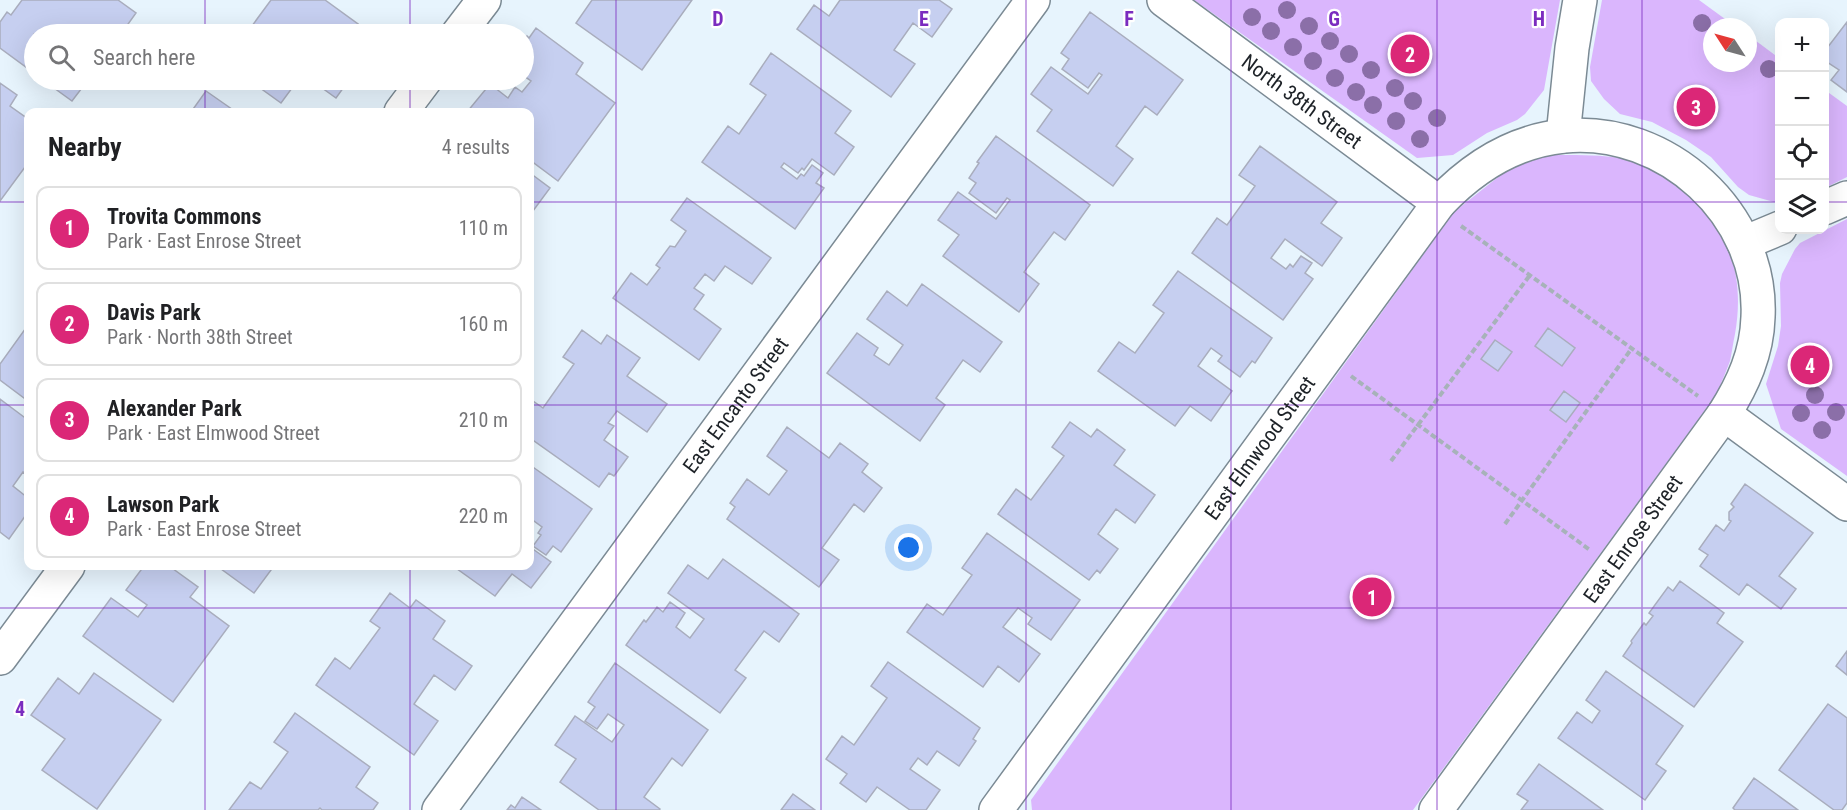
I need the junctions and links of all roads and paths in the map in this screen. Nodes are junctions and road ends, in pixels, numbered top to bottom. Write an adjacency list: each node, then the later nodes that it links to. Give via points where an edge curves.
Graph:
1 (484, 0): 5 (street)
2 (1033, 0): 27 (street, East Encanto Street)
3 (1164, 0): 11 (street, North 38th Street)
4 (1580, 0): 8 (street)
5 (466, 24)
6 (418, 90): 7 (street)
7 (404, 108)
8 (1563, 136): 9 (street, East Elmwood Street, via 1617,140 1645,148); 11 (street, East Elmwood Street, via 1500,155 1457,184)
9 (1688, 172): 14 (street, East Enrose Street, via 1722,205)
10 (1847, 198): 12 (street)
11 (1437, 206): 15 (path); 17 (street, East Elmwood Street)
12 (1829, 206)
13 (1775, 230): 14 (street)
14 (1744, 243): 18 (street, East Enrose Street, via 1757,293 1755,344 1747,373)
15 (1530, 275): 16 (path); 19 (path)
16 (1632, 348): 18 (path); 21 (path)
17 (1326, 358): 19 (path); 28 (street, East Elmwood Street)
18 (1724, 414): 22 (street); 24 (street, East Enrose Street)
19 (1418, 424): 20 (path); 21 (path)
20 (1391, 461)
21 (1522, 500): 23 (path); 24 (path)
22 (1847, 504)
23 (1505, 524)
24 (1613, 567): 29 (street, East Enrose Street)
25 (65, 570): 26 (street)
26 (0, 658)
27 (439, 810)
28 (996, 810)
29 (1436, 810)

